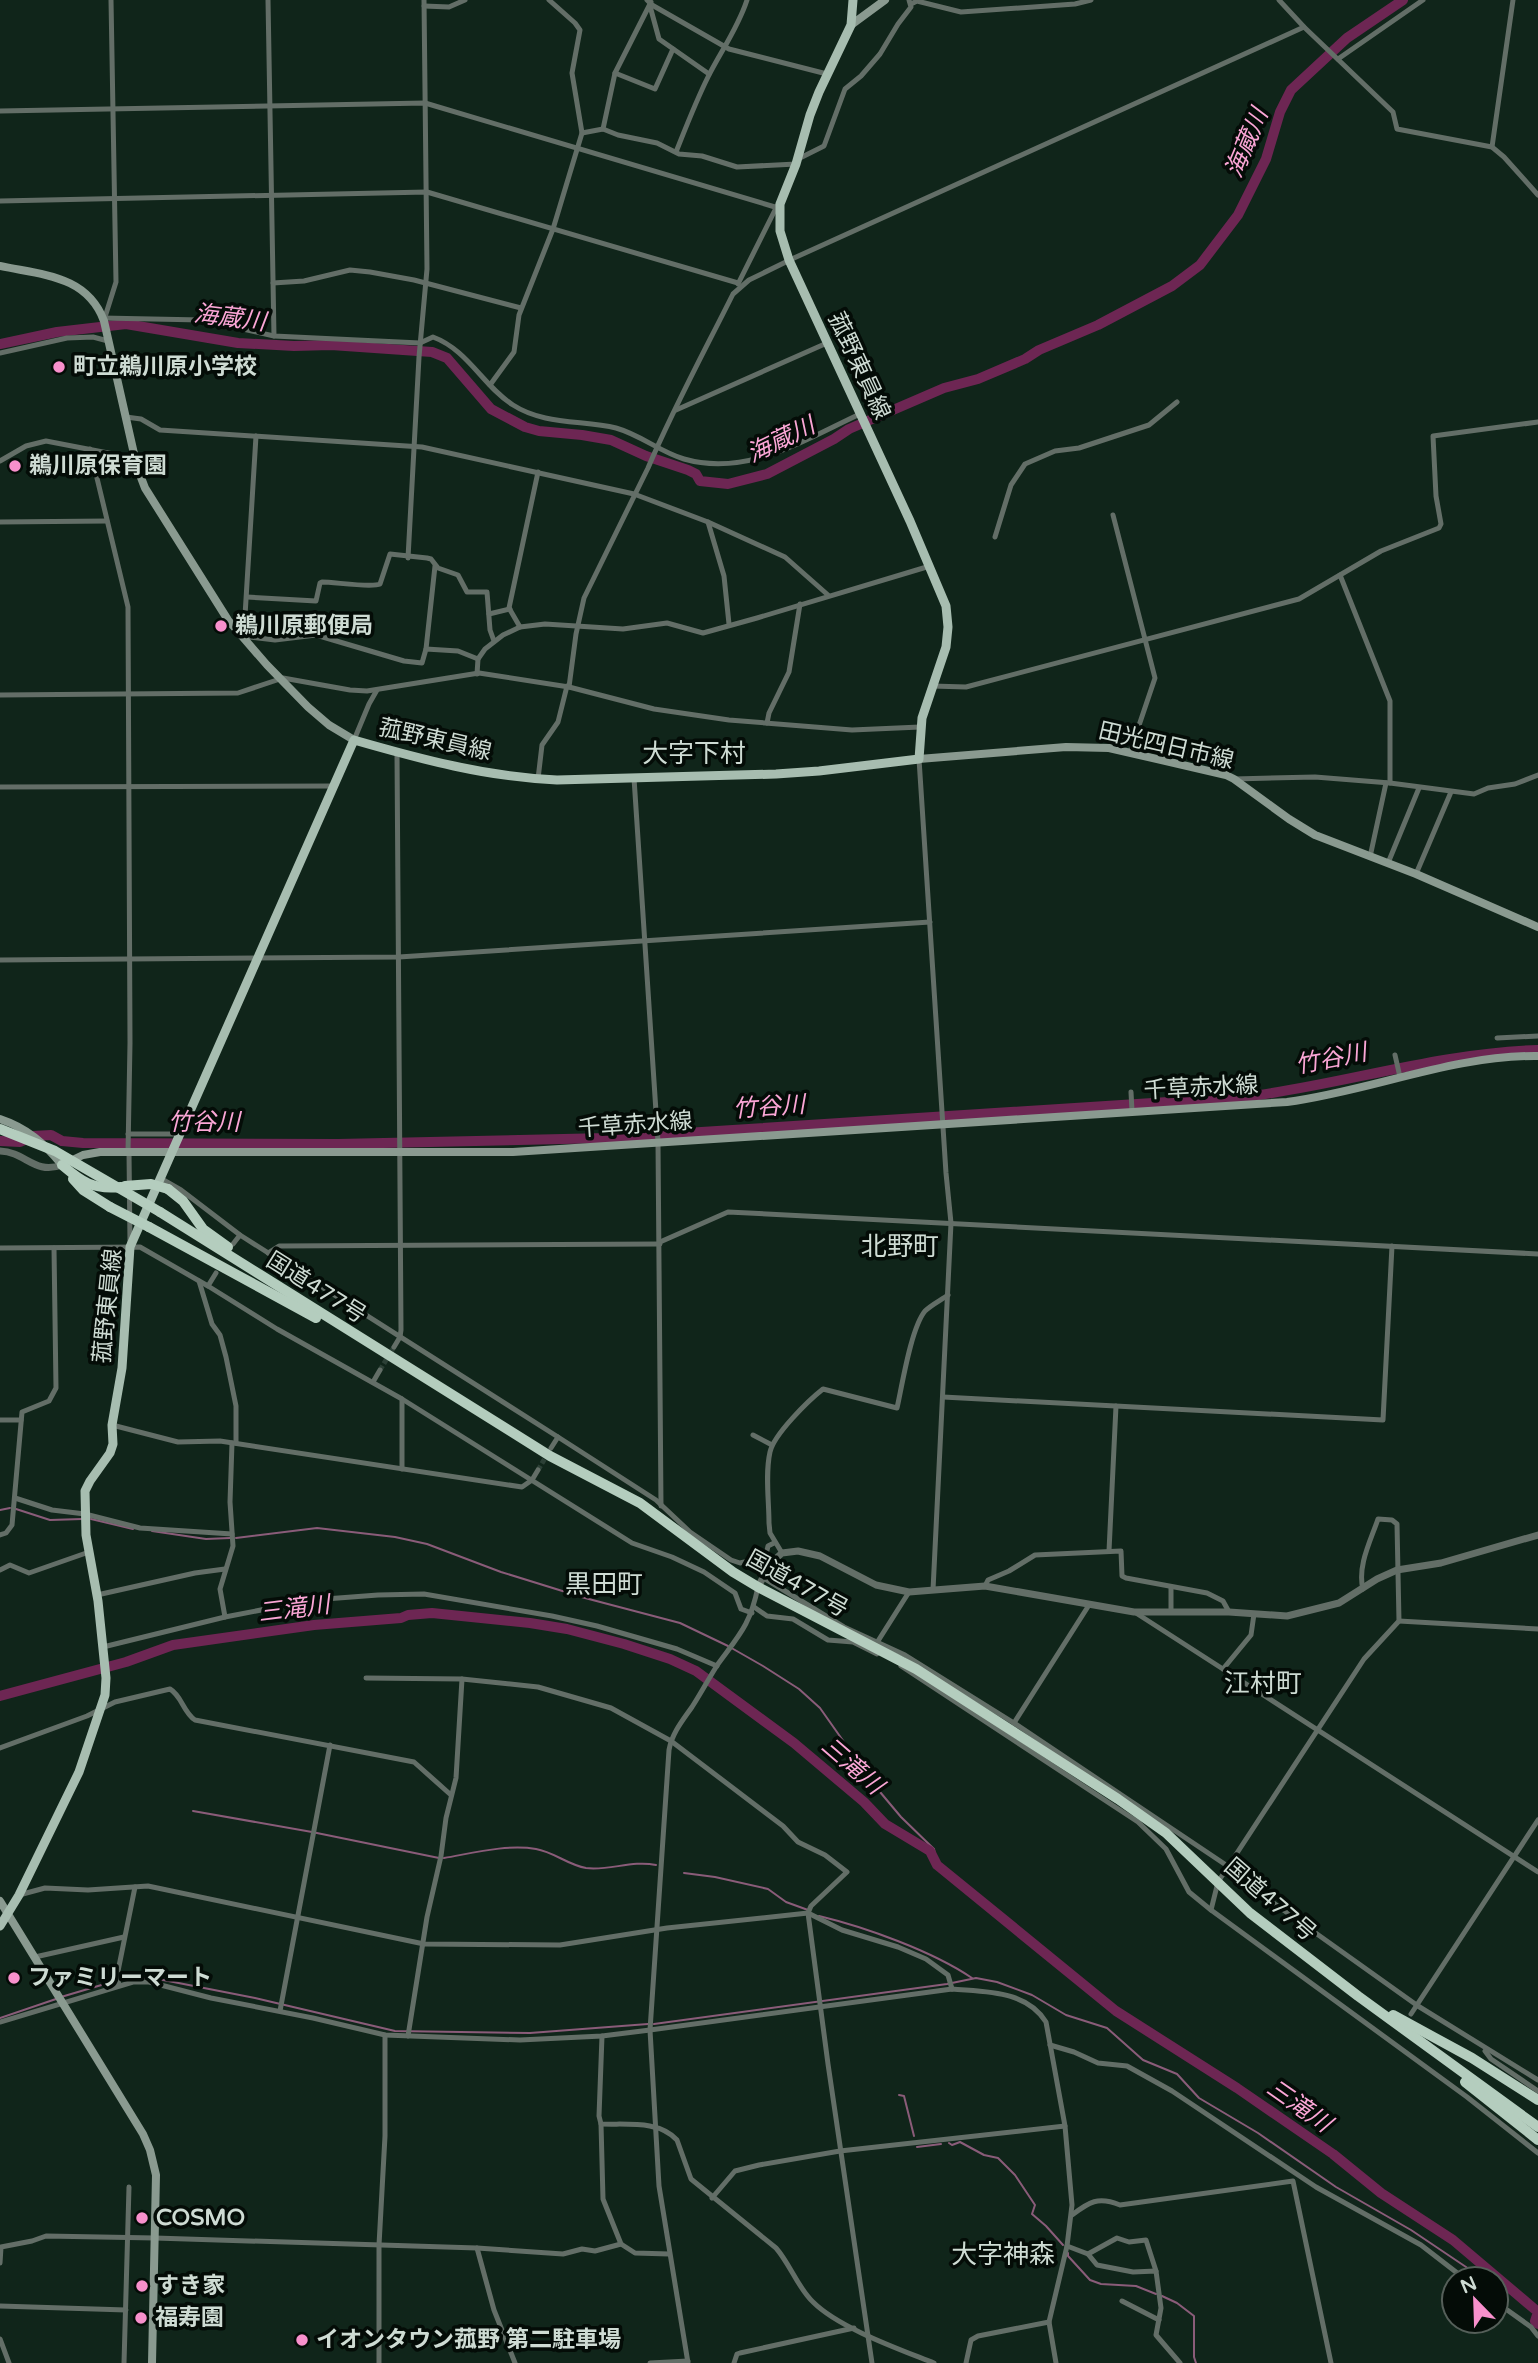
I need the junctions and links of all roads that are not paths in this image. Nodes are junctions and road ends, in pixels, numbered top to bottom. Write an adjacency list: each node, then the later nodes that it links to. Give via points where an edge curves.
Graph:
1 (111, 0): 25 (street)
2 (268, 0): 24 (street)
3 (465, 0): 14 (street, via 449,7)
4 (549, 0): 28 (street, via 580,30 572,73)
5 (747, 0): 17 (street)
6 (853, 0): 15 (main road, 菰野東員線)
7 (884, 0): 15 (main road)
8 (1091, 0): 13 (street, via 961,12)
9 (1279, 0): 16 (street)
10 (1423, 0): 19 (street)
11 (1513, 0): 29 (street)
12 (650, 2): 17 (street); 18 (street, via 659,39); 20 (street)
13 (910, 2): 32 (street, via 880,54 845,89 824,146)
14 (424, 3): 23 (street)
15 (851, 24): 22 (main road, 菰野東員線)
16 (1304, 27): 19 (street); 40 (street)
17 (726, 47): 21 (street); 22 (street)
18 (673, 49): 20 (street, via 655,89); 21 (street)
19 (1338, 59): 29 (street, via 1392,112 1397,129)
20 (615, 73): 27 (street)
21 (709, 74): 31 (street)
22 (827, 74): 32 (main road, 菰野東員線)
23 (425, 103): 24 (street); 30 (street); 33 (street)
24 (270, 105): 25 (street); 34 (street)
25 (113, 108): 26 (street); 36 (street)
26 (0, 111)
27 (603, 129): 28 (street); 31 (street)
28 (582, 133): 30 (street)
29 (1492, 147): 35 (street)
30 (577, 148): 38 (street); 39 (street)
31 (676, 152): 32 (street, via 737,167)
32 (797, 162): 38 (main road, 菰野東員線)
33 (427, 192): 34 (street); 39 (street); 43 (street)
34 (271, 194): 36 (street); 42 (street)
35 (1538, 195)
36 (115, 198): 37 (street); 46 (street, via 116,287)
37 (0, 201)
38 (778, 205): 40 (main road, 菰野東員線, via 781,239); 44 (street)
39 (553, 229): 44 (street); 45 (street)
40 (789, 260): 44 (street); 49 (main road, 菰野東員線)
41 (0, 266): 46 (main road, via 78,287)
42 (274, 283): 43 (street, via 351,270); 47 (street)
43 (425, 284): 45 (street); 50 (street)
44 (739, 285): 54 (street)
45 (521, 308): 52 (street, via 514,352)
46 (104, 318): 47 (street, via 202,320); 48 (main road)
47 (274, 336): 50 (street)
48 (108, 338): 51 (street, via 67,338); 56 (main road)
49 (827, 342): 54 (street); 55 (main road, 菰野東員線)
50 (420, 344): 52 (street, via 433,337 445,341); 59 (street)
51 (0, 353)
52 (489, 385): 60 (street, via 524,412 618,429)
53 (1177, 402): 70 (street, via 1149,425 1025,464 1011,485)
54 (676, 410): 60 (street)
55 (861, 416): 60 (street, via 742,464 700,464); 73 (main road, 菰野東員線)
56 (125, 417): 58 (street, via 141,419 160,430); 62 (main road)
57 (1538, 422): 74 (street, via 1433,436 1439,528 1381,551)
58 (256, 436): 59 (street); 76 (street)
59 (414, 446): 64 (street); 71 (street)
60 (656, 446): 65 (street)
61 (90, 449): 62 (street); 63 (street, via 46,440); 67 (street)
62 (134, 458): 83 (main road, via 145,488)
63 (0, 461)
64 (538, 472): 65 (street); 78 (street)
65 (634, 494): 69 (street); 81 (street, via 584,598)
66 (1113, 515): 84 (street)
67 (107, 521): 68 (street); 93 (street, via 128,607)
68 (0, 522)
69 (708, 522): 75 (street, via 785,556); 80 (street, via 724,576)
70 (995, 537)
71 (408, 558): 72 (street, via 419,555); 76 (street, via 390,554 375,587 322,582 316,601)
72 (435, 565): 79 (street, via 458,575 467,592 487,592); 86 (street)
73 (930, 566): 75 (street); 90 (main road, 菰野東員線, via 946,606 948,627)
74 (1340, 575): 84 (street, via 1300,599); 105 (street, via 1390,701)
75 (828, 595): 77 (street)
76 (247, 597): 83 (street)
77 (800, 604): 80 (street); 95 (street, via 789,672)
78 (510, 609): 79 (street); 82 (street)
79 (489, 614): 85 (street)
80 (730, 624): 81 (street, via 702,633 667,623 623,629)
81 (578, 625): 82 (street); 91 (street)
82 (520, 626): 85 (street)
83 (243, 638): 86 (street, via 316,635 422,663); 89 (main road)
84 (1146, 639): 90 (street, via 966,687); 98 (street, via 1155,678)
85 (494, 641): 87 (street)
86 (426, 649): 87 (street, via 458,651)
87 (478, 659): 88 (street)
88 (477, 674): 91 (street); 92 (street)
89 (280, 678): 92 (street, via 350,690); 93 (street, via 238,693); 97 (main road, via 330,725)
90 (932, 686): 96 (main road, 菰野東員線)
91 (568, 687): 95 (street, via 654,709); 103 (street, via 558,722 540,753)
92 (378, 689): 97 (street)
93 (128, 694): 94 (street); 106 (street)
94 (0, 695)
95 (767, 723): 96 (street, via 852,730)
96 (920, 727): 100 (main road, 菰野東員線)
97 (354, 740): 99 (main road, 菰野東員線); 107 (main road, 菰野東員線)
98 (1130, 752): 100 (main road, 田光四日市線, via 1066,747); 104 (main road, 田光四日市線)
99 (397, 753): 103 (main road, 菰野東員線); 117 (street)
100 (919, 759): 102 (main road, 菰野東員線, via 808,772); 114 (street)
101 (1538, 775): 110 (street, via 1474,794)
102 (634, 778): 103 (main road, 菰野東員線); 116 (street)
103 (538, 779)
104 (1234, 779): 105 (street, via 1315,777); 111 (main road, 田光四日市線, via 1298,826)
105 (1388, 783): 109 (street); 111 (street)
106 (129, 786): 107 (street); 108 (street); 119 (street)
107 (334, 786): 118 (main road, 菰野東員線)
108 (0, 787)
109 (1419, 788): 110 (street); 112 (street)
110 (1451, 792): 113 (street)
111 (1370, 857): 112 (main road, 田光四日市線)
112 (1388, 863): 113 (main road, 田光四日市線)
113 (1416, 874): 115 (main road, 田光四日市線)
114 (930, 922): 116 (street); 129 (street)
115 (1538, 927)
116 (645, 941): 117 (street); 133 (street)
117 (399, 957): 118 (street); 137 (street)
118 (258, 958): 119 (street); 131 (main road, 菰野東員線)
119 (130, 959): 120 (street); 132 (street)
120 (0, 960)
121 (1538, 1036): 122 (street)
122 (1497, 1038)
123 (1395, 1055): 125 (street)
124 (1538, 1056): 125 (main road, 千草赤水線, via 1452,1065)
125 (1400, 1077): 127 (main road, 千草赤水線, via 1287,1102)
126 (1131, 1093): 127 (street)
127 (1132, 1110): 129 (main road, 千草赤水線)
128 (0, 1119): 138 (main road, via 28,1131)
129 (943, 1122): 133 (main road, 千草赤水線); 140 (street)
130 (0, 1129): 155 (highway, 国道477号, bridge, via 55,1151 160,1212)
131 (179, 1136): 132 (street); 134 (main road, 菰野東員線)
132 (128, 1137): 136 (street)
133 (658, 1142): 137 (main road, 千草赤水線, via 513,1152); 142 (street)
134 (173, 1150): 136 (main road, 千草赤水線); 137 (main road, 千草赤水線); 139 (main road, 菰野東員線)
135 (0, 1151): 138 (street, via 13,1152 45,1169)
136 (129, 1151): 138 (main road, 千草赤水線, via 83,1155); 146 (street)
137 (400, 1153): 144 (street)
138 (62, 1165): 155 (highway, bridge, via 83,1190 110,1207); 155 (highway, bridge, via 95,1187 151,1184 168,1189 214,1238)
139 (160, 1178): 141 (street); 146 (main road, 菰野東員線)
140 (951, 1223): 142 (street, via 728,1212); 145 (street); 154 (street)
141 (240, 1235): 143 (street); 149 (street)
142 (660, 1243): 144 (street); 175 (street)
143 (233, 1244)
144 (401, 1245): 149 (street, via 279,1246); 156 (street)
145 (1392, 1246): 150 (street); 162 (street, via 1383,1420)
146 (130, 1247): 148 (street); 152 (street, via 140,1247); 165 (main road, 菰野東員線, via 122,1368)
147 (0, 1248): 148 (street)
148 (54, 1248): 164 (street, via 56,1388 49,1401 22,1412)
149 (268, 1253): 156 (street)
150 (1538, 1254)
151 (216, 1273): 153 (street)
152 (199, 1281): 153 (street); 168 (street, via 226,1357 236,1406)
153 (208, 1286): 159 (street)
154 (948, 1295): 160 (street); 169 (street, via 922,1316 897,1408 823,1390)
155 (355, 1336): 187 (highway, 国道477号, via 550,1456 640,1503 733,1572)
156 (400, 1338): 157 (street); 167 (street)
157 (394, 1347)
158 (380, 1370): 159 (street)
159 (373, 1381): 161 (street)
160 (943, 1397): 162 (street); 191 (street)
161 (402, 1399): 171 (street); 173 (street)
162 (1116, 1406): 181 (street)
163 (0, 1420): 164 (street)
164 (21, 1420): 174 (street)
165 (113, 1425): 168 (street, via 178,1442); 176 (main road, 菰野東員線, via 110,1453 85,1491)
166 (753, 1435): 169 (street)
167 (558, 1437): 170 (street); 175 (street)
168 (234, 1443): 171 (street); 179 (street, via 230,1474)
169 (772, 1445): 180 (street, via 769,1533)
170 (551, 1448)
171 (402, 1469): 173 (street, via 522,1487)
172 (538, 1470): 173 (street)
173 (532, 1480): 195 (street, via 632,1543 704,1572 735,1592 741,1609)
174 (15, 1498): 176 (street); 177 (street, via 12,1525)
175 (661, 1506): 180 (street, via 690,1532 740,1563 762,1558)
176 (85, 1517): 179 (street); 182 (main road, 菰野東員線)
177 (0, 1535)
178 (1538, 1535): 186 (street, via 1441,1563)
179 (233, 1537): 184 (street)
180 (774, 1542): 183 (street)
181 (1109, 1551): 188 (street, via 1035,1555 988,1580); 189 (street, via 1121,1551 1122,1576)
182 (89, 1552): 185 (street, via 29,1573 10,1565); 193 (main road, 菰野東員線)
183 (782, 1553): 187 (street); 192 (street, via 810,1553 876,1585)
184 (225, 1569): 193 (street); 200 (street, via 220,1589)
185 (0, 1570)
186 (1397, 1570): 190 (street); 190 (street, via 1397,1524 1378,1519 1364,1558); 201 (street)
187 (760, 1582): 195 (street); 203 (street); 210 (highway, 国道477号)
188 (985, 1586): 191 (street); 194 (street)
189 (1171, 1587): 197 (street); 198 (street, via 1214,1596)
190 (1363, 1589): 199 (street, via 1309,1612)
191 (933, 1590): 192 (street)
192 (909, 1592): 203 (street)
193 (97, 1595): 204 (main road, 菰野東員線)
194 (1089, 1605): 196 (street); 210 (street)
195 (753, 1610): 205 (street, via 736,1643); 224 (street, via 793,1619 828,1640 853,1642 902,1667 1017,1742 1138,1822 1166,1849 1189,1892)
196 (1133, 1612): 197 (street); 206 (street)
197 (1171, 1612): 198 (street)
198 (1229, 1612): 199 (street)
199 (1254, 1614): 206 (street, via 1251,1635)
200 (225, 1617): 204 (street); 205 (street, via 331,1598 424,1594 597,1626)
201 (1399, 1621): 202 (street); 211 (street, via 1364,1659)
202 (1538, 1629)
203 (878, 1641): 210 (street)
204 (103, 1649): 209 (main road, 菰野東員線, via 106,1695)
205 (717, 1666): 212 (street)
206 (1223, 1669): 211 (street)
207 (366, 1678): 208 (street)
208 (462, 1679): 212 (street, via 538,1688 611,1708); 215 (street)
209 (100, 1710): 213 (street, via 170,1689 195,1720); 214 (street); 222 (main road, 菰野東員線, via 79,1772)
210 (1012, 1725): 218 (street); 220 (highway, 国道477号, via 1166,1833)
211 (1318, 1730): 217 (street); 218 (street)
212 (671, 1741): 225 (street, via 798,1842 847,1872); 229 (street)
213 (330, 1745): 215 (street, via 414,1762); 227 (street)
214 (0, 1748)
215 (451, 1795): 231 (street)
216 (1538, 1820): 217 (street)
217 (1515, 1856): 219 (street); 239 (street)
218 (1229, 1867): 220 (street); 239 (street)
219 (1538, 1872)
220 (1218, 1882): 224 (street); 233 (highway, 国道477号)
221 (135, 1887): 222 (street, via 45,1888); 227 (street, via 159,1888); 230 (street)
222 (19, 1895): 226 (main road, 菰野東員線)
223 (0, 1901): 226 (main road)
224 (1211, 1910): 248 (street)
225 (809, 1911): 229 (street); 235 (street, via 842,1930 926,1959); 238 (street)
226 (8, 1914): 228 (main road, 菰野東員線); 232 (main road)
227 (298, 1918): 231 (street); 240 (street)
228 (0, 1926)
229 (657, 1929): 231 (street, via 559,1945); 243 (street)
230 (124, 1937): 232 (street); 234 (street)
231 (424, 1944): 246 (street)
232 (35, 1957): 237 (main road)
233 (1322, 1969): 236 (highway, 国道477号); 253 (highway)
234 (119, 1984): 237 (street); 240 (street, via 149,1982)
235 (952, 1985): 238 (street); 249 (street, via 995,1992 1036,2008 1046,2022)
236 (1358, 1996): 257 (highway, 国道477号); 258 (highway)
237 (61, 1999): 242 (street); 265 (main road, via 150,2150 156,2175)
238 (820, 2006): 243 (street); 259 (street)
239 (1418, 2006): 241 (street); 250 (street)
240 (281, 2010): 245 (street)
241 (1412, 2014)
242 (0, 2022)
243 (650, 2029): 247 (street); 255 (street)
244 (1397, 2034): 248 (street)
245 (385, 2035): 246 (street); 267 (street)
246 (408, 2036): 247 (street)
247 (602, 2036): 254 (street)
248 (1392, 2042): 260 (street)
249 (1051, 2045): 256 (street); 273 (street, via 1098,2063 1127,2066 1172,2091 1316,2188 1421,2245)
250 (1483, 2049): 251 (street); 252 (street)
251 (1538, 2080)
252 (1538, 2091)
253 (1538, 2100)
254 (601, 2124): 255 (street); 266 (street, via 603,2199)
255 (654, 2126): 262 (street, via 677,2140 691,2179); 270 (street)
256 (1065, 2126): 259 (street); 263 (street)
257 (1538, 2127)
258 (1538, 2140)
259 (840, 2151): 262 (street, via 743,2168); 282 (street)
260 (1538, 2153)
261 (129, 2188): 264 (street)
262 (712, 2198): 281 (street, via 787,2259 811,2300)
263 (1072, 2215): 268 (street); 298 (street, via 1091,2201 1119,2206 1293,2181)
264 (129, 2238): 265 (street); 272 (street, via 46,2236 1,2247); 277 (street)
265 (155, 2238): 267 (street); 288 (main road)
266 (621, 2244): 269 (street, via 564,2255); 270 (street, via 635,2253)
267 (379, 2245): 269 (street); 289 (street)
268 (1067, 2246): 271 (street); 280 (street)
269 (477, 2248): 290 (street)
270 (669, 2254): 285 (street)
271 (1088, 2254): 274 (street, via 1097,2265); 274 (street, via 1116,2238 1146,2240)
272 (0, 2263)
273 (1447, 2265)
274 (1156, 2271): 279 (street)
275 (1127, 2301): 279 (street)
276 (0, 2306): 277 (street)
277 (126, 2309): 287 (street)
278 (1510, 2312): 283 (street)
279 (1159, 2320): 297 (street, via 1156,2335)
280 (1049, 2322): 295 (street, via 978,2336 971,2340); 296 (street)
281 (854, 2328): 282 (street); 292 (street, via 740,2353)
282 (866, 2334): 293 (street); 294 (street)
283 (1538, 2336)
284 (0, 2339): 286 (street)
285 (688, 2362): 291 (street)
286 (9, 2363)
287 (124, 2363)
288 (152, 2363)
289 (379, 2363)
290 (515, 2363)
291 (650, 2363)
292 (734, 2363)
293 (872, 2363)
294 (934, 2363)
295 (966, 2363)
296 (1056, 2363)
297 (1180, 2363)
298 (1331, 2363)

